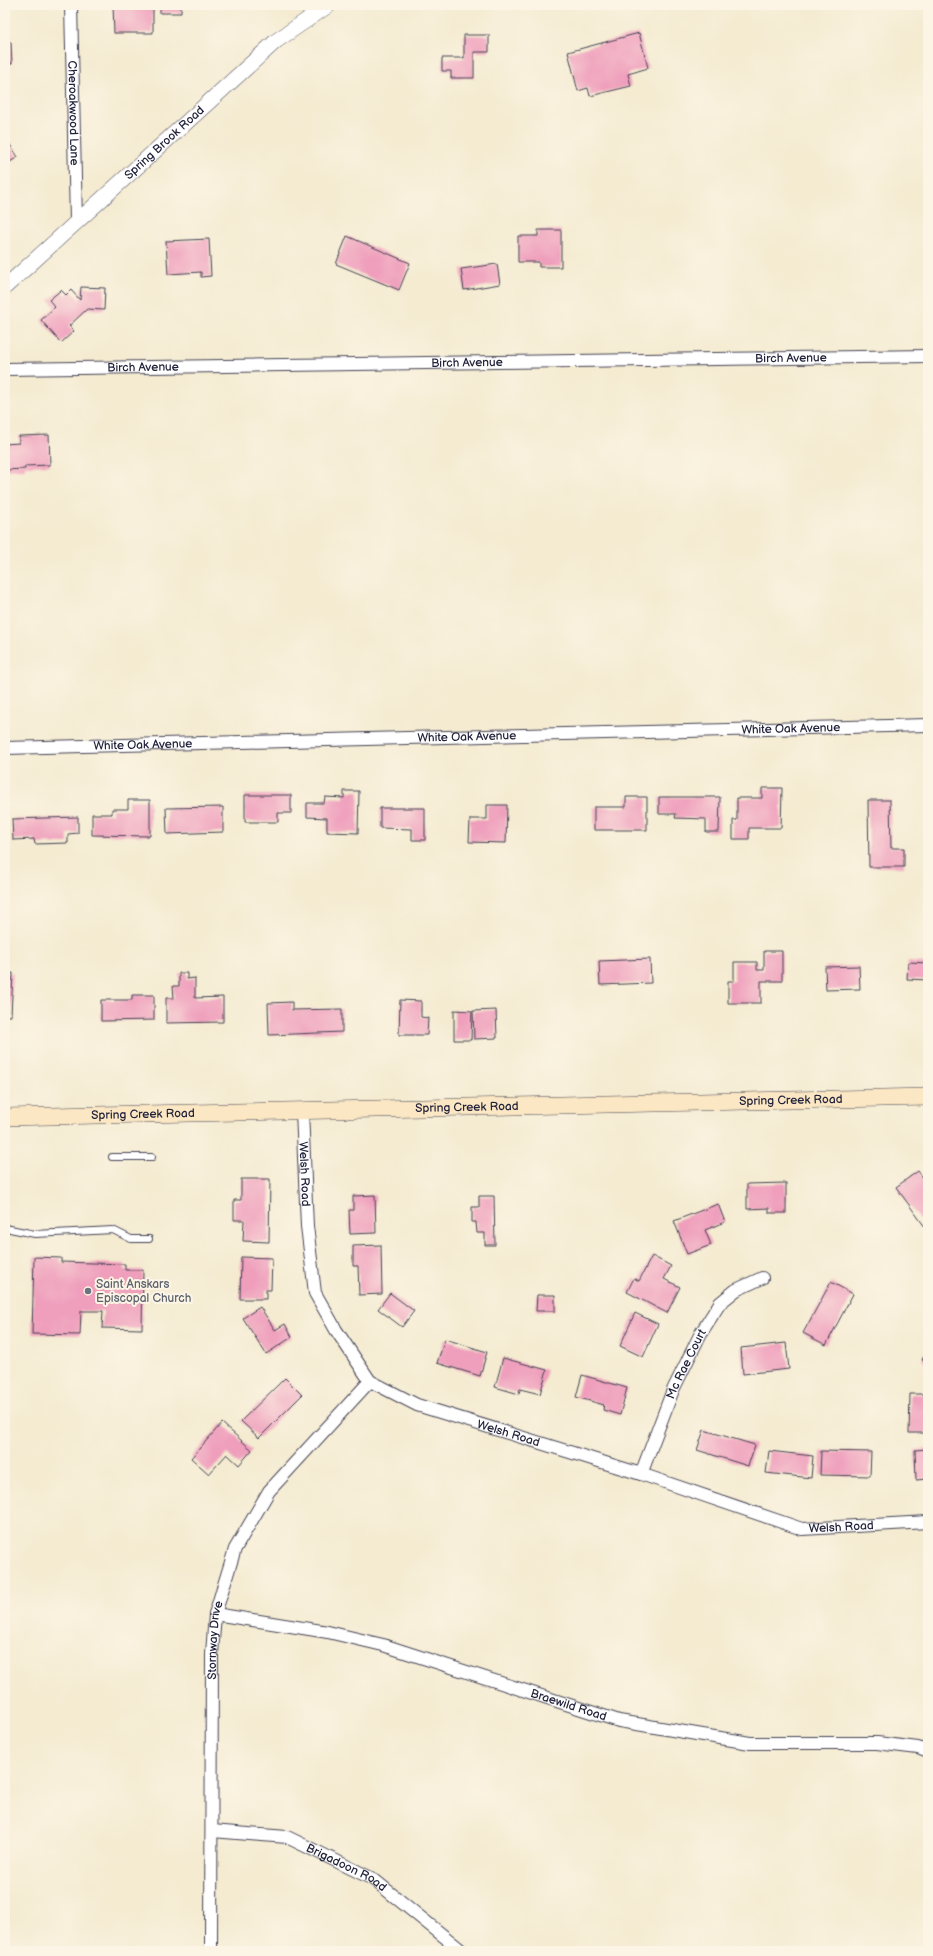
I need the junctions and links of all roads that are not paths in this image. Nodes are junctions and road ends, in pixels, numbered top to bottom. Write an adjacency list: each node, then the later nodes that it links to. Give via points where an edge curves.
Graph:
1 (70, 5): 3 (street, Cheroakwood Lane)
2 (329, 5): 3 (street, Spring Brook Road, via 276,41)
3 (76, 221): 4 (street, Spring Brook Road)
4 (5, 287)
5 (928, 356): 6 (street, Birch Avenue)
6 (5, 369)
7 (928, 725): 8 (street, White Oak Avenue)
8 (5, 748)
9 (928, 1097): 10 (main road, Spring Creek Road)
10 (302, 1111): 11 (main road, Spring Creek Road); 17 (street, Welsh Road, via 307,1226 315,1293)
11 (5, 1117)
12 (112, 1157): 13 (lane)
13 (152, 1157)
14 (5, 1228): 15 (lane, via 35,1234 113,1230 131,1239)
15 (150, 1239)
16 (762, 1278): 18 (street, Mc Rae Court, via 736,1290 720,1303 701,1333 673,1390)
17 (370, 1381): 18 (street, Welsh Road, via 417,1405); 20 (street, Stornway Drive, via 270,1491 235,1549)
18 (641, 1474): 19 (street, Welsh Road, via 802,1529)
19 (928, 1522)
20 (215, 1614): 21 (street, Braewild Road, via 328,1632 383,1645 619,1721 750,1743 877,1743 918,1748); 22 (street, Stornway Drive, via 212,1654)
21 (928, 1752)
22 (212, 1831): 23 (street, Stornway Drive); 24 (street, Brigadoon Road, via 287,1837 373,1879)
23 (211, 1951)
24 (462, 1951)

